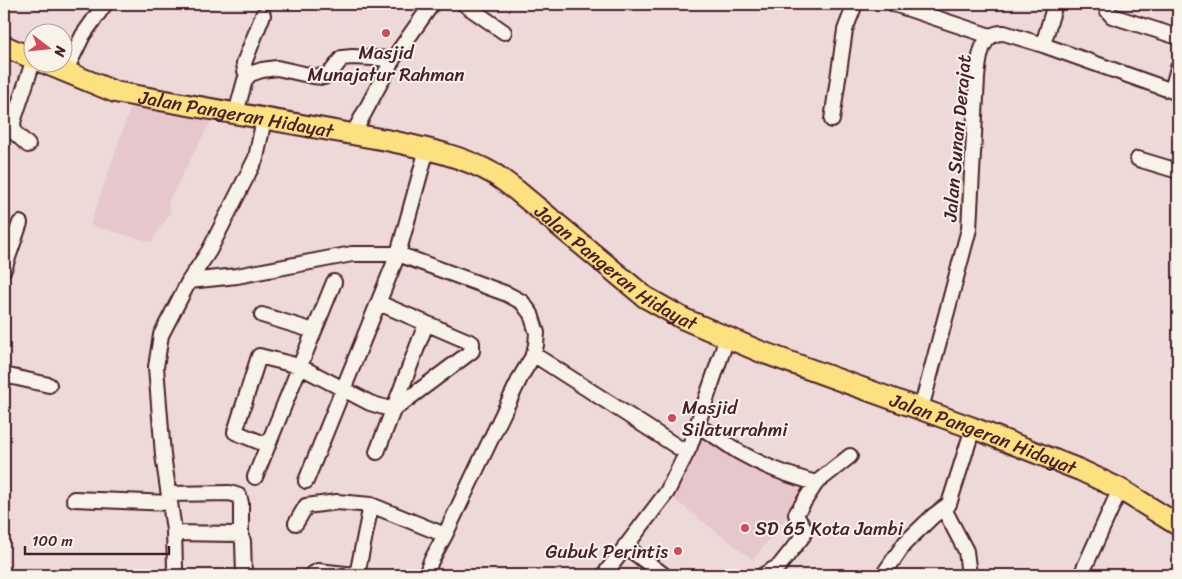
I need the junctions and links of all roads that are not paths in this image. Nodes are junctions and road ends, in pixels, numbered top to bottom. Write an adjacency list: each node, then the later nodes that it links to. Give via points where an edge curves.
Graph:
1 (105, 4): 15 (street)
2 (432, 4): 16 (street)
3 (464, 4): 9 (street)
4 (855, 4): 24 (street, via 845,30)
5 (894, 4): 10 (street)
6 (1056, 4): 12 (street)
7 (1108, 4): 11 (street, via 1107,10 1112,16)
8 (263, 15): 20 (street, via 244,62 245,71)
9 (504, 32)
10 (990, 36): 12 (street, Jalan Sunan Derajat, via 1004,33); 45 (street, Jalan Sunan Derajat, via 981,50 977,78 969,229)
11 (1178, 37)
12 (1043, 45): 21 (street, Jalan Sunan Derajat)
13 (4, 46): 14 (highway)
14 (22, 54)
15 (72, 58)
16 (393, 59): 20 (street, via 342,58 324,77 277,68); 25 (street)
17 (1178, 68): 21 (street)
18 (30, 72): 26 (street, via 13,122 14,132)
19 (65, 72): 22 (highway, Jalan Pangeran Hidayat, via 115,92)
20 (250, 74): 22 (street, via 245,80)
21 (1175, 91)
22 (236, 113): 23 (highway, Jalan Pangeran Hidayat)
23 (264, 119): 25 (highway, Jalan Pangeran Hidayat); 33 (street, via 256,158 210,251)
24 (832, 120)
25 (353, 134): 27 (highway, Jalan Pangeran Hidayat)
26 (28, 145)
27 (427, 149): 31 (street); 39 (highway, Jalan Pangeran Hidayat, via 494,174 645,297)
28 (1138, 159): 29 (street)
29 (1178, 171)
30 (20, 223): 32 (street)
31 (398, 254): 33 (street, via 352,254 237,276); 35 (street); 40 (street, via 522,302 531,314 537,333)
32 (4, 269)
33 (188, 281): 58 (street, via 161,335 156,367)
34 (334, 282): 38 (street)
35 (379, 303): 37 (street); 44 (street)
36 (262, 315): 38 (street)
37 (426, 324): 46 (street); 46 (street, via 472,343 472,351)
38 (314, 331): 41 (street)
39 (727, 338): 45 (highway, Jalan Pangeran Hidayat); 47 (street)
40 (533, 354): 51 (street); 64 (street)
41 (299, 366): 44 (street); 49 (street); 49 (street, via 259,356 235,432)
42 (4, 375): 43 (street)
43 (49, 384)
44 (344, 390): 46 (street); 54 (street)
45 (921, 409): 48 (highway, Jalan Pangeran Hidayat)
46 (393, 410): 50 (street)
47 (696, 426): 51 (street); 55 (street, via 764,466)
48 (973, 428): 56 (highway, Jalan Pangeran Hidayat); 60 (street, via 952,499)
49 (267, 445): 53 (street)
50 (377, 452)
51 (687, 453): 66 (street, via 667,492)
52 (850, 456): 55 (street)
53 (255, 477)
54 (306, 482)
55 (816, 483): 74 (street, via 796,514 805,527 803,536 779,566)
56 (1120, 489): 62 (highway, Jalan Pangeran Hidayat); 77 (street)
57 (74, 499): 58 (street)
58 (170, 499): 63 (street); 65 (street, via 230,493 239,496)
59 (371, 505): 61 (street, via 337,502 306,506); 64 (street); 70 (street)
60 (944, 509): 75 (street, via 905,543); 76 (street, via 966,551)
61 (296, 524)
62 (1178, 525)
63 (174, 533): 65 (street, via 236,534); 67 (street, via 175,568)
64 (445, 535): 71 (street)
65 (241, 537): 68 (street)
66 (625, 546): 72 (street); 73 (street)
67 (172, 575)
68 (244, 575)
69 (311, 575): 70 (street, via 318,571)
70 (356, 575)
71 (426, 575)
72 (604, 575)
73 (664, 575)
74 (763, 575)
75 (883, 575)
76 (969, 575)
77 (1082, 575)

